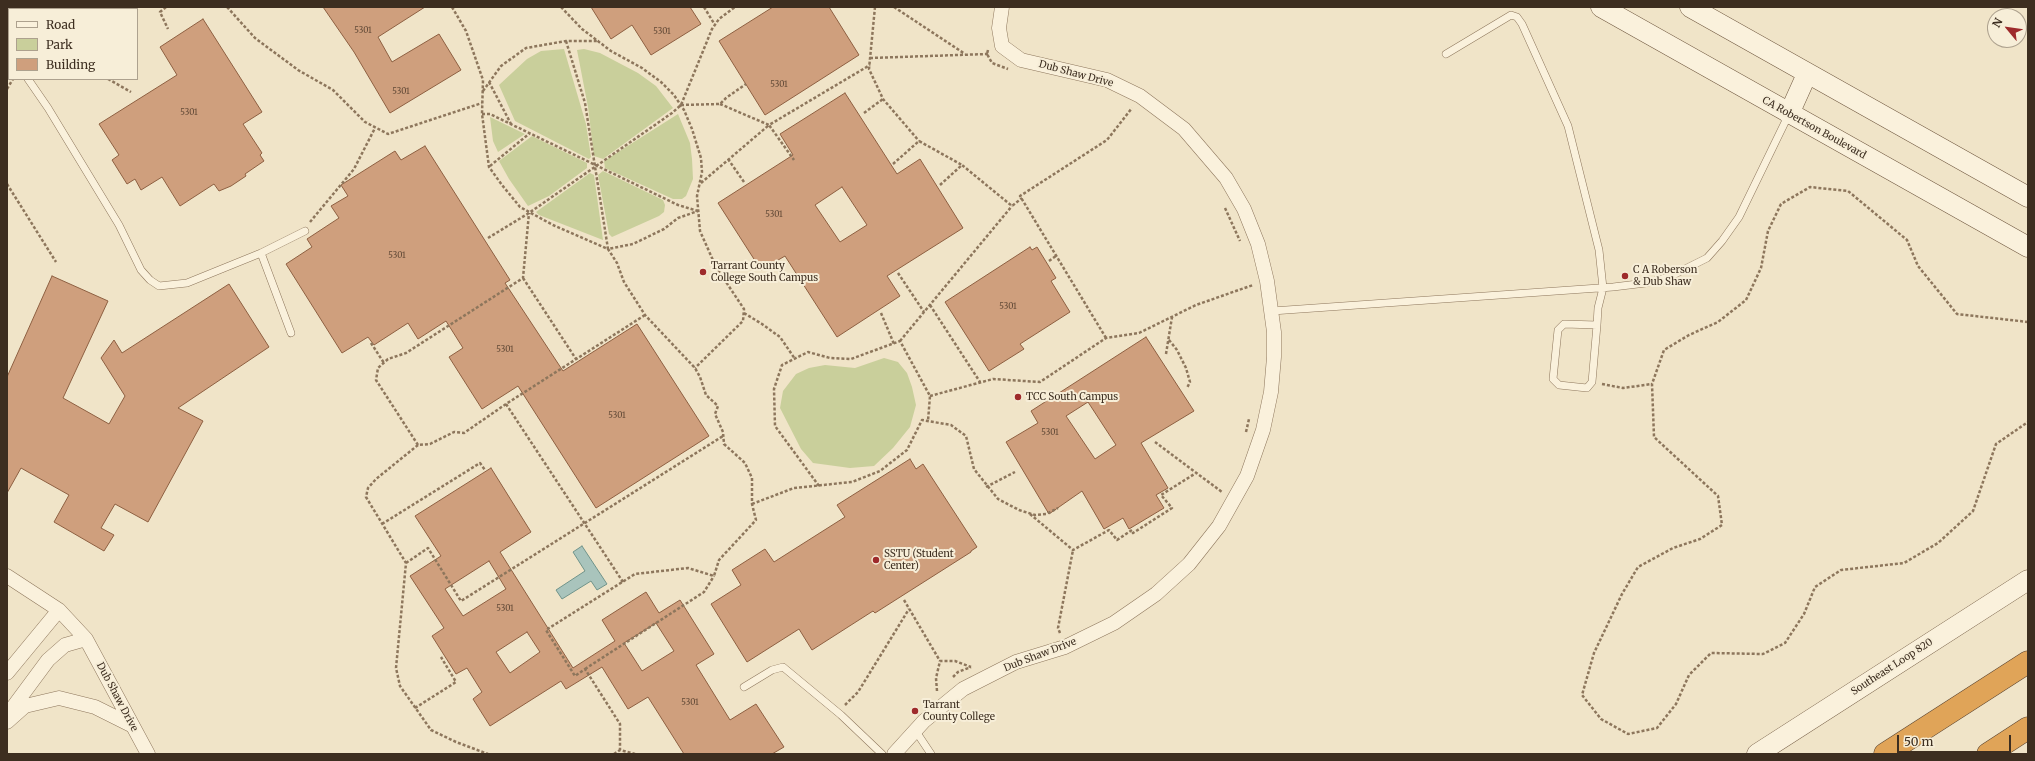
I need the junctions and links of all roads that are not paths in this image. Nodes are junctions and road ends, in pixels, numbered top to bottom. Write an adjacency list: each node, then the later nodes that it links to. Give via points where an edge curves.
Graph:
1 (1002, 7): 13 (street, Dub Shaw Drive, via 995,47 1020,60 1114,83 1140,96 1184,129 1226,178 1244,209 1258,244 1268,281)
2 (1600, 7): 7 (street, CA Robertson Boulevard)
3 (1690, 7): 5 (street)
4 (1446, 54): 12 (lane, via 1511,15 1517,17 1522,24 1568,126 1600,250)
5 (1806, 74): 7 (street); 8 (street)
6 (29, 80): 11 (lane, via 119,225 141,270 150,280 159,286 187,283)
7 (1789, 114): 10 (street, CA Robertson Boulevard); 12 (lane, via 1739,217 1707,258 1669,277 1646,283)
8 (2028, 197)
9 (305, 231): 11 (lane)
10 (2028, 247)
11 (261, 253): 15 (lane)
12 (1603, 288): 13 (lane); 14 (lane)
13 (1272, 311): 27 (street, Dub Shaw Drive, via 1274,357 1270,400 1263,430 1247,476 1225,497 1219,526 1189,564 1156,594 1114,623 1065,647 1016,662 963,689)
14 (1597, 325): 14 (lane, via 1592,382 1588,388 1559,385 1553,379 1558,330 1564,324)
15 (291, 333)
16 (7, 576): 18 (street, Dub Shaw Drive)
17 (2028, 580): 32 (street, Southeast Loop 820)
18 (59, 610): 19 (street, Dub Shaw Drive); 21 (street)
19 (86, 639): 23 (street, via 65,645 48,660); 25 (street, Dub Shaw Drive)
20 (2028, 662): 33 (highway)
21 (7, 673)
22 (744, 687): 29 (lane, via 772,670 783,667)
23 (7, 716)
24 (7, 722): 25 (street, via 25,706 58,698 95,707)
25 (133, 726): 28 (street, Dub Shaw Drive)
26 (2028, 728): 34 (highway)
27 (915, 730): 30 (street, Dub Shaw Drive); 31 (lane)
28 (148, 754)
29 (882, 754)
30 (894, 754)
31 (931, 754)
32 (1757, 754)
33 (1885, 754)
34 (1988, 754)

